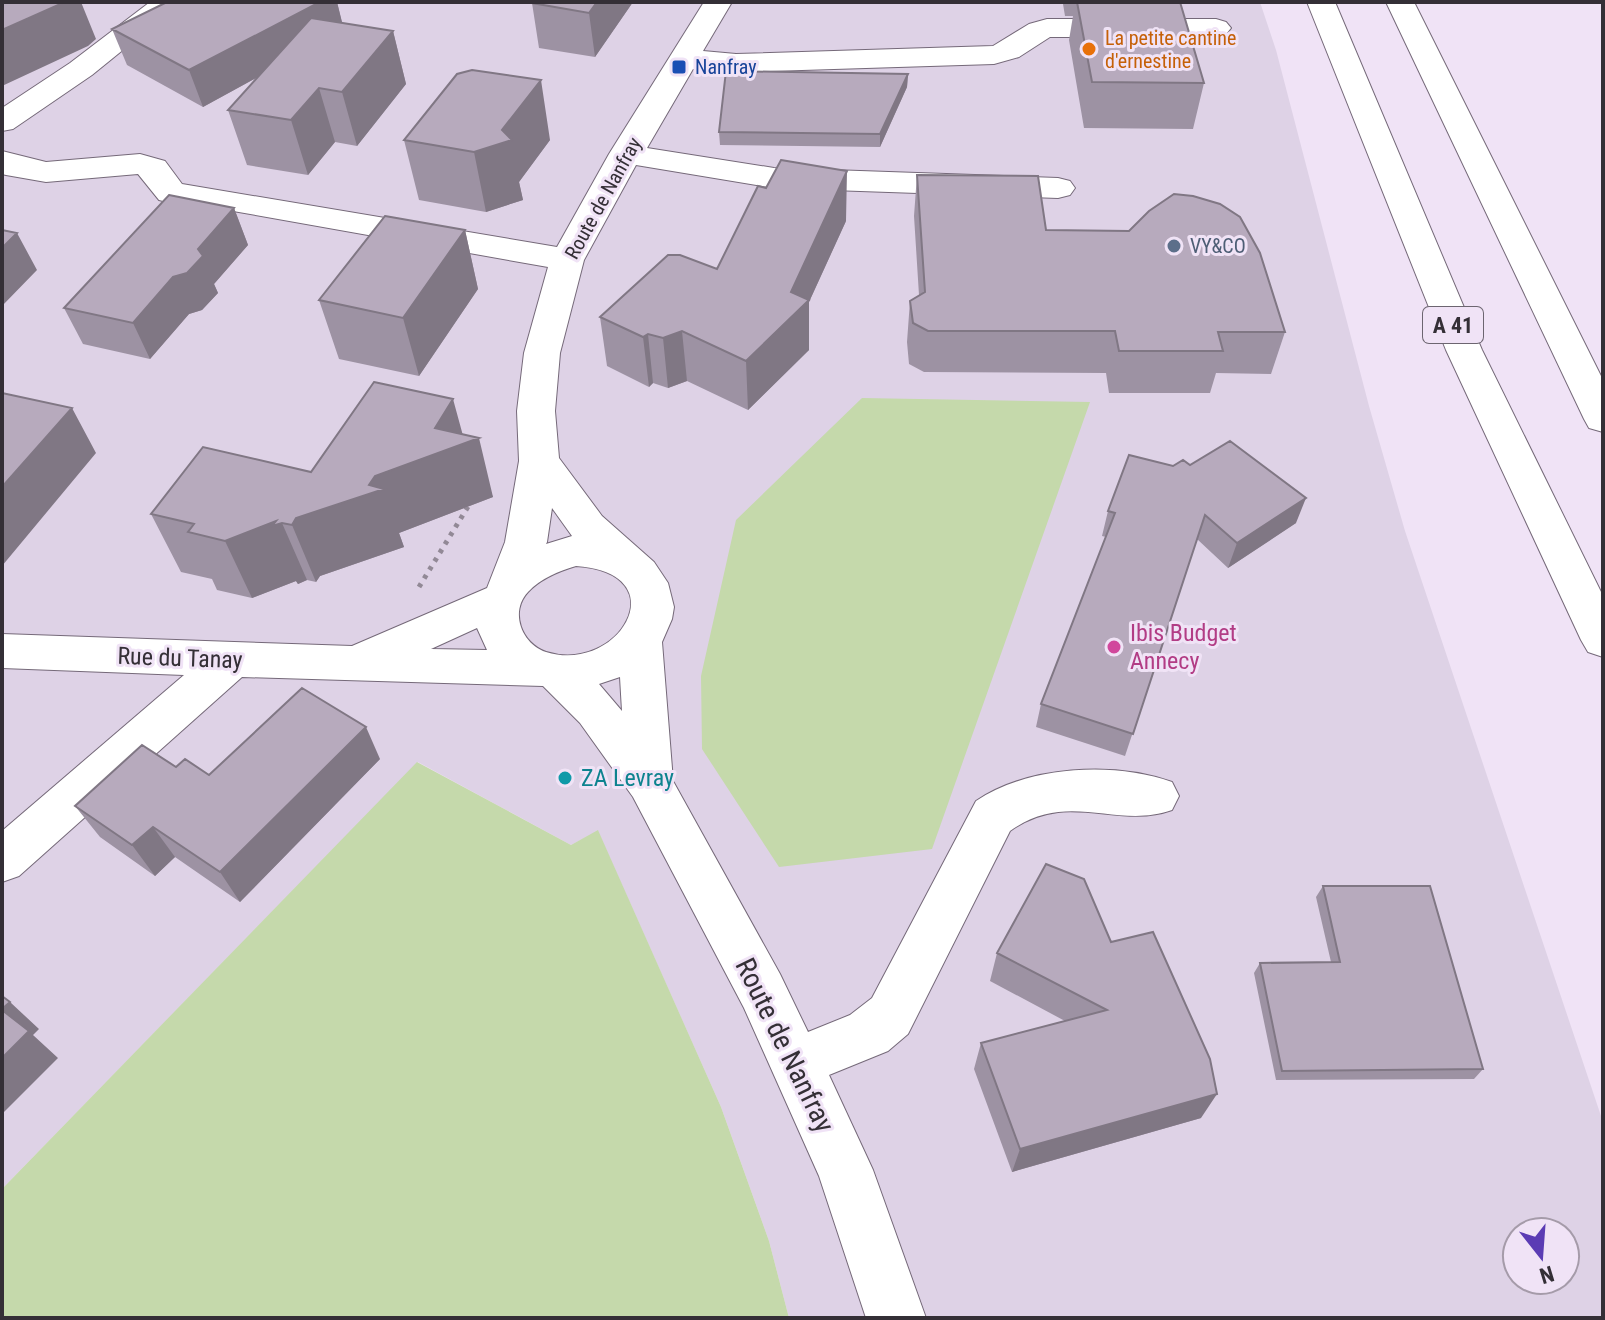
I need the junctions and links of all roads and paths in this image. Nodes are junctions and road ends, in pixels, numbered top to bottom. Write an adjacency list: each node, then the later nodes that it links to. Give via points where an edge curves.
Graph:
1 (168, 2): 7 (main road)
2 (718, 2): 6 (main road, Route de Nanfray)
3 (1321, 2): 19 (main road, A 41, via 1464,350)
4 (1400, 2): 12 (main road)
5 (1216, 28): 6 (main road, via 1047,28 1007,53 991,55 736,63)
6 (684, 59): 8 (main road, Route de Nanfray)
7 (2, 122)
8 (625, 154): 10 (main road, via 774,178); 11 (main road, Route de Nanfray)
9 (2, 161): 11 (main road, via 46,172 140,164 153,168 171,193)
10 (1058, 188)
11 (567, 260): 13 (main road, Route de Nanfray, via 537,383)
12 (1603, 419)
13 (539, 461): 15 (main road, Route de Nanfray, via 588,527); 16 (main road, Route de Nanfray, via 526,542)
14 (474, 498): 17 (path, via 417,590)
15 (621, 559): 16 (main road, via 576,550 553,554 531,564); 18 (main road, Route de Nanfray, via 649,586 650,622)
16 (506, 589): 17 (main road, Rue du Tanay); 23 (main road, Route de Nanfray, via 495,619 500,639 514,655)
17 (438, 629): 22 (main road, Rue du Tanay)
18 (640, 640): 23 (main road, via 604,665 580,671); 24 (main road, Route de Nanfray)
19 (1603, 640)
20 (2, 651): 21 (main road, Rue du Tanay)
21 (233, 659): 22 (main road, Rue du Tanay); 26 (main road)
22 (359, 662): 23 (main road, Rue du Tanay)
23 (545, 669): 24 (main road, Route de Nanfray, via 596,710)
24 (650, 783): 27 (main road, Route de Nanfray)
25 (1155, 796): 27 (main road, via 1056,790 1007,803 993,816 890,1016 869,1033)
26 (2, 861)
27 (795, 1063): 28 (main road, Route de Nanfray, via 845,1170)
28 (896, 1318)

